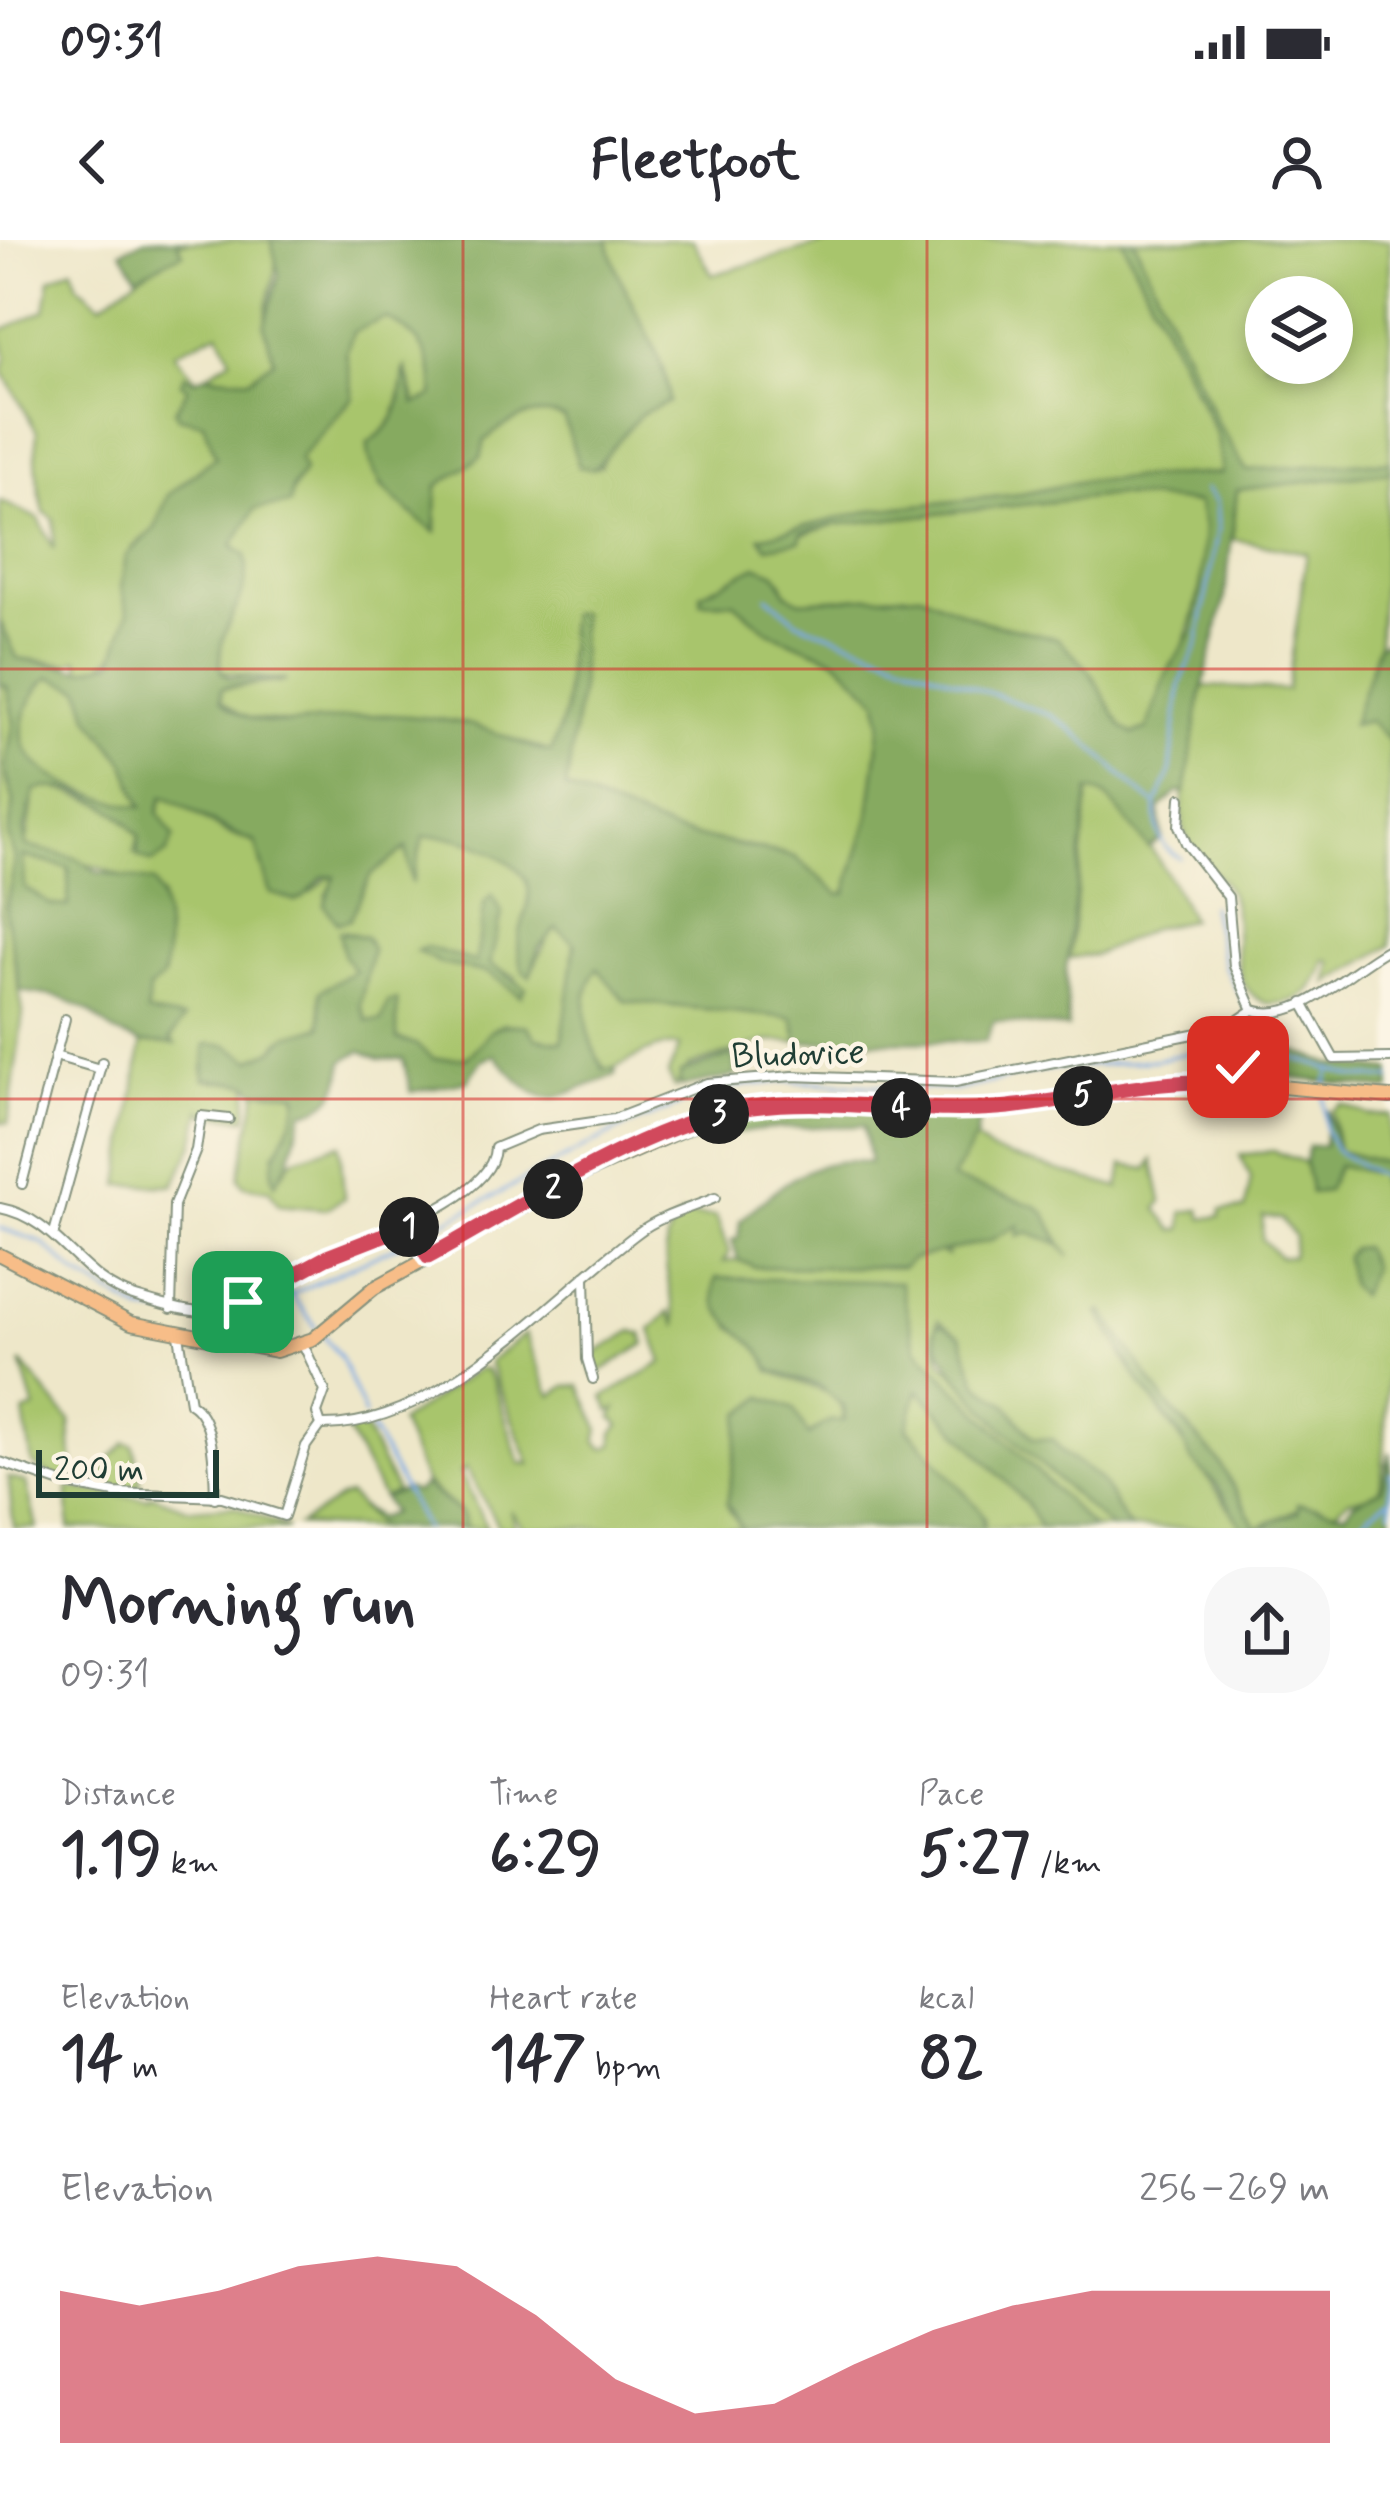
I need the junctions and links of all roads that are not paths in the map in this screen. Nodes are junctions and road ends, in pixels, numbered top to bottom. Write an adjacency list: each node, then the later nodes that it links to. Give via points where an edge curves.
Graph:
1 (1181, 798): 4 (street, via 1182,835 1228,897 1234,966)
2 (1390, 948): 3 (street, Bludovice)
3 (1303, 1004): 4 (street, Bludovice); 8 (street, via 1334,1059)
4 (1253, 1010): 6 (street, Bludovice)
5 (65, 1018): 7 (street)
6 (1229, 1029): 9 (street); 15 (street, Bludovice, via 955,1082 793,1076 707,1083 614,1119 538,1130 495,1148 482,1180)
7 (55, 1056): 12 (street); 16 (street, via 101,1065)
8 (1390, 1058)
9 (1236, 1083): 10 (main road); 18 (main road, via 972,1109 811,1103 736,1110 629,1150)
10 (1390, 1097)
11 (229, 1119): 20 (street, via 201,1116 196,1150 177,1187)
12 (22, 1184)
13 (715, 1198): 19 (street, via 652,1224)
14 (0, 1208): 16 (street, Bludovice)
15 (414, 1227): 18 (street); 20 (street, Bludovice, via 327,1257 218,1311)
16 (54, 1233): 20 (street, Bludovice, via 94,1277)
17 (0, 1256): 21 (main road, via 123,1320)
18 (428, 1257): 22 (main road)
19 (585, 1276): 23 (street); 24 (street, via 524,1330 393,1414)
20 (171, 1308)
21 (179, 1335): 22 (main road, via 263,1351); 26 (street, via 190,1403 207,1432)
22 (303, 1344): 24 (street, via 325,1391)
23 (593, 1379)
24 (321, 1425): 26 (street, via 284,1516)
25 (0, 1462): 26 (street, via 61,1484)
26 (215, 1498)

